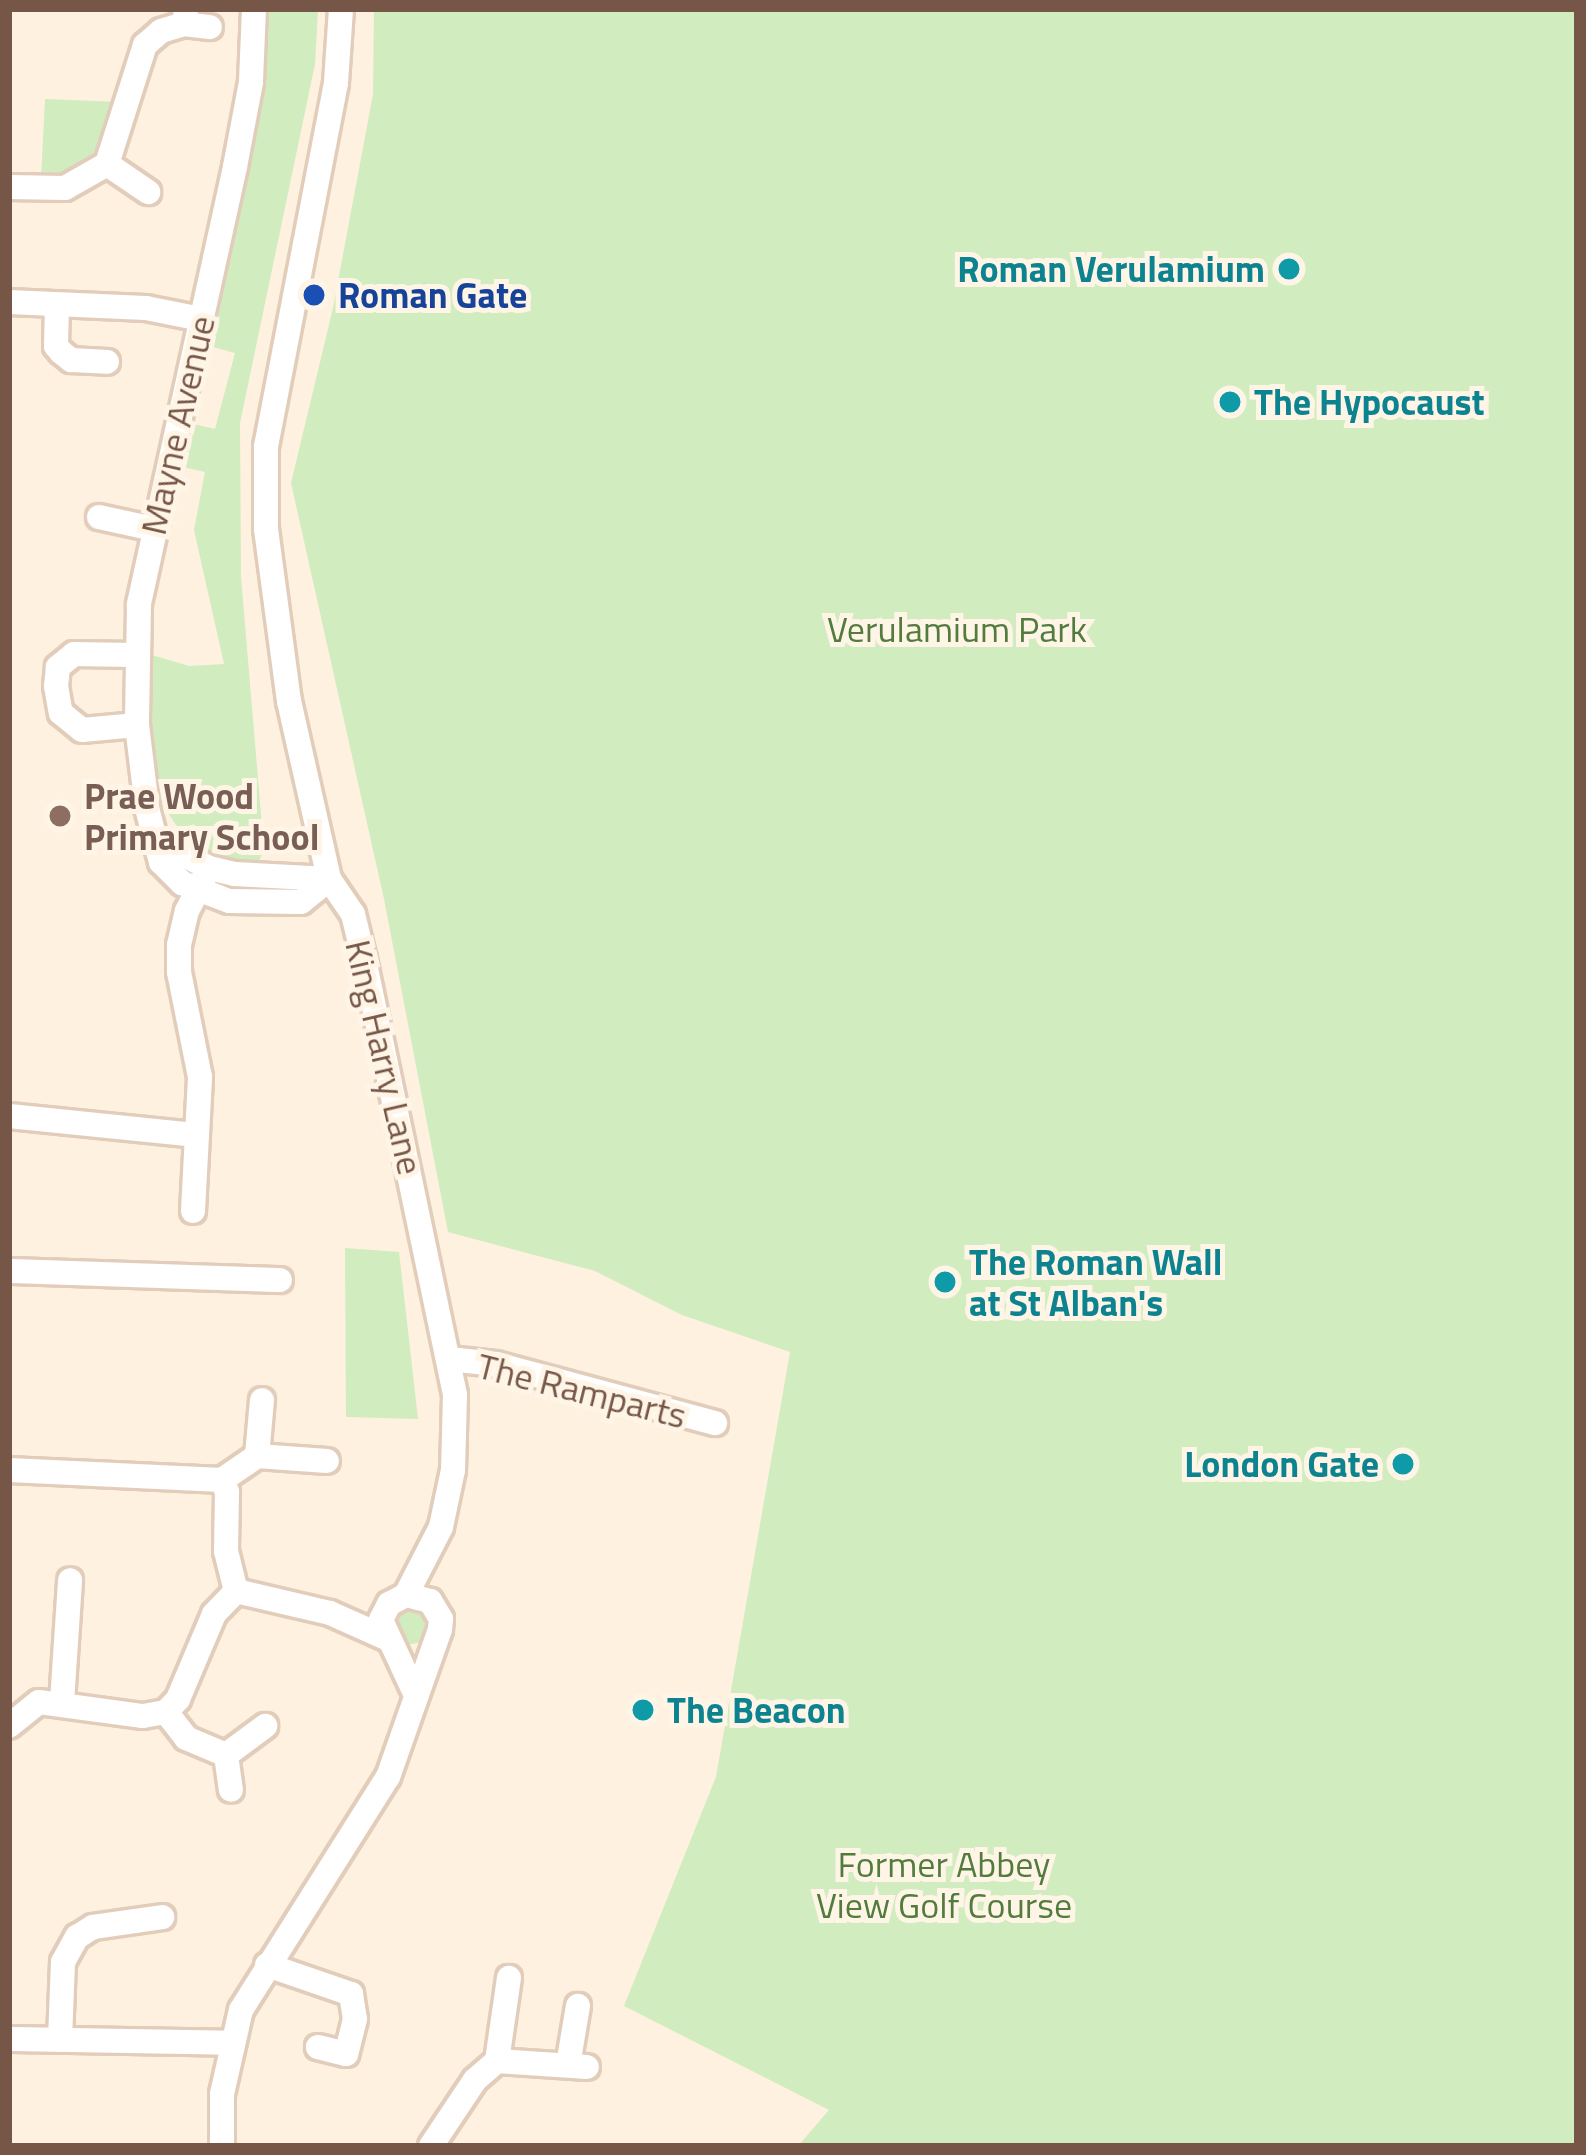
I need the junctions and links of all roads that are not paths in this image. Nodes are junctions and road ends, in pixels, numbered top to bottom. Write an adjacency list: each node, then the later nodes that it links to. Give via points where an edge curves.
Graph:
1 (254, 9): 10 (street, Mayne Avenue, via 250,82)
2 (341, 9): 17 (street, King Harry Lane, via 336,83 266,446 274,608)
3 (185, 16): 4 (street); 5 (street, via 145,45)
4 (211, 27)
5 (107, 164): 6 (street, via 65,188); 7 (street)
6 (9, 187)
7 (148, 191)
8 (9, 302): 9 (street)
9 (57, 305): 10 (street); 11 (street, via 61,352)
10 (201, 319): 13 (street, Mayne Avenue)
11 (107, 362)
12 (99, 517): 13 (street)
13 (154, 529): 14 (street, Mayne Avenue)
14 (134, 655): 15 (street, Mayne Avenue); 15 (street, via 74,653 58,667 56,686 61,713 82,730)
15 (137, 724): 16 (street, Mayne Avenue, via 157,842)
16 (203, 879): 17 (street, Mayne Avenue); 19 (street, via 181,928 179,972 200,1077)
17 (329, 879): 23 (street, King Harry Lane, via 353,914)
18 (9, 1117): 19 (street)
19 (197, 1136): 20 (street)
20 (193, 1210)
21 (9, 1271): 22 (street)
22 (280, 1280)
23 (449, 1359): 25 (street, The Ramparts, via 496,1364); 30 (street, King Harry Lane, via 453,1471)
24 (262, 1400): 26 (street)
25 (715, 1423)
26 (257, 1456): 27 (street); 29 (street)
27 (327, 1461)
28 (9, 1470): 29 (street)
29 (222, 1480): 32 (street)
30 (435, 1542): 33 (street, King Harry Lane); 34 (street, King Harry Lane)
31 (70, 1580): 39 (street)
32 (236, 1591): 35 (street); 40 (street, via 214,1614)
33 (398, 1599): 34 (street, via 423,1596); 35 (street); 36 (street, King Harry Lane, via 381,1620)
34 (436, 1607): 37 (street, via 440,1629)
35 (330, 1613): 36 (street)
36 (393, 1645): 37 (street); 38 (street, King Harry Lane)
37 (429, 1648): 38 (street)
38 (414, 1691): 46 (street, via 397,1756 369,1813)
39 (62, 1702): 40 (street, via 143,1716); 41 (street, via 39,1702)
40 (166, 1712): 43 (street, via 186,1738)
41 (9, 1726)
42 (265, 1726): 43 (street)
43 (226, 1755): 44 (street)
44 (231, 1790)
45 (161, 1917): 50 (street, via 77,1937 63,1963)
46 (267, 1965): 51 (street); 52 (street, via 350,1994 355,2019 346,2054)
47 (509, 1978): 53 (street)
48 (578, 2006): 53 (street, via 578,2066)
49 (9, 2038): 50 (street)
50 (60, 2040): 51 (street)
51 (232, 2043): 54 (street)
52 (318, 2047)
53 (496, 2061): 55 (street)
54 (222, 2146)
55 (431, 2146)

